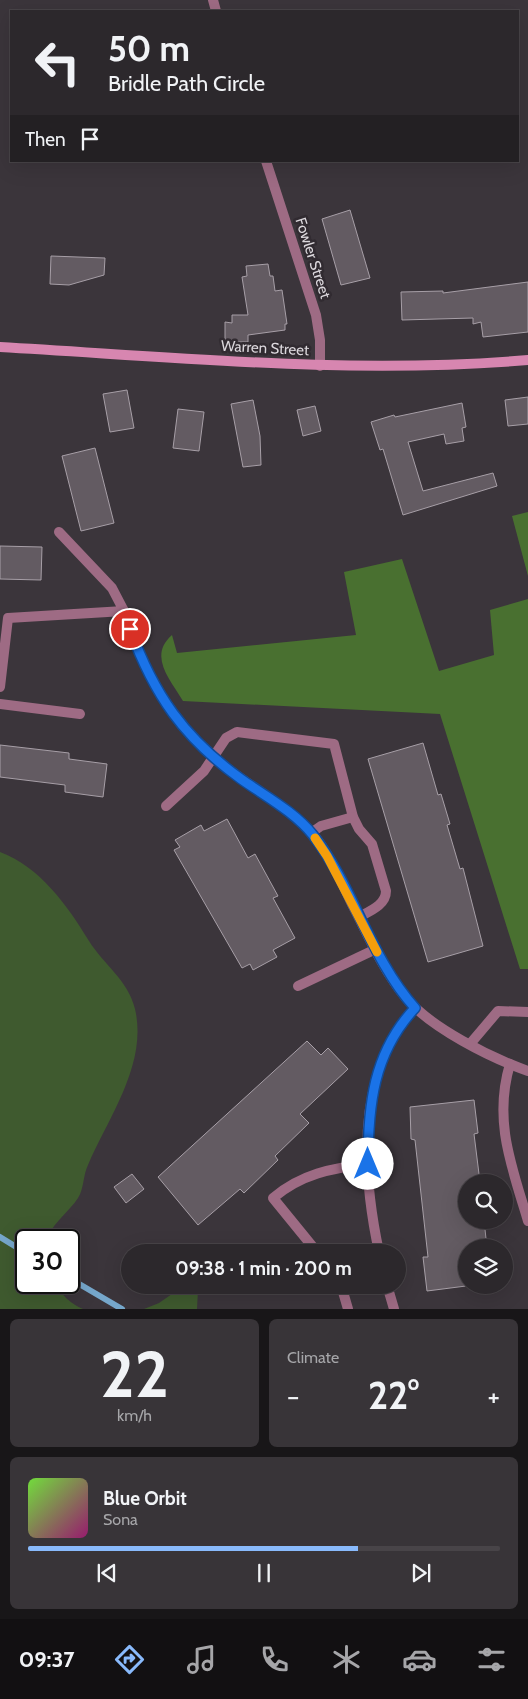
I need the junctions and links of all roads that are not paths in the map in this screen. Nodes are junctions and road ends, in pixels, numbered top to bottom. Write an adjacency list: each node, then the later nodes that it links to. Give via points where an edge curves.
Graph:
1 (266, 162): 4 (street, Fowler Street, via 314,309 320,340)
2 (0, 347): 4 (main road, Warren Street)
3 (528, 360): 4 (main road, Warren Street, via 408,367)
4 (320, 366)
5 (59, 532): 6 (street, via 112,588)
6 (124, 611): 7 (street, via 8,618); 10 (street, via 160,696 188,734)
7 (0, 687)
8 (0, 704): 9 (street)
9 (80, 714)
10 (214, 758): 11 (street); 12 (street, via 226,738 242,731 334,744); 13 (street)
11 (166, 806)
12 (353, 817): 13 (street, via 321,826); 14 (street, via 372,844 386,891 383,901)
13 (312, 833): 14 (street)
14 (359, 917): 15 (street)
15 (376, 949): 16 (street); 17 (street, via 398,988)
16 (298, 986)
17 (415, 1008): 19 (street); 22 (street, via 392,1038 377,1072 369,1121)
18 (528, 1012): 19 (street, via 498,1010)
19 (470, 1044): 20 (street)
20 (510, 1064): 21 (street); 23 (street, via 502,1096 503,1130)
21 (528, 1071)
22 (368, 1164): 24 (street, via 314,1174 293,1183 273,1198); 25 (street)
23 (528, 1221)
24 (310, 1244)
25 (378, 1244)
26 (344, 1294): 28 (street)
27 (390, 1294): 29 (street)
28 (348, 1309)
29 (394, 1309)

